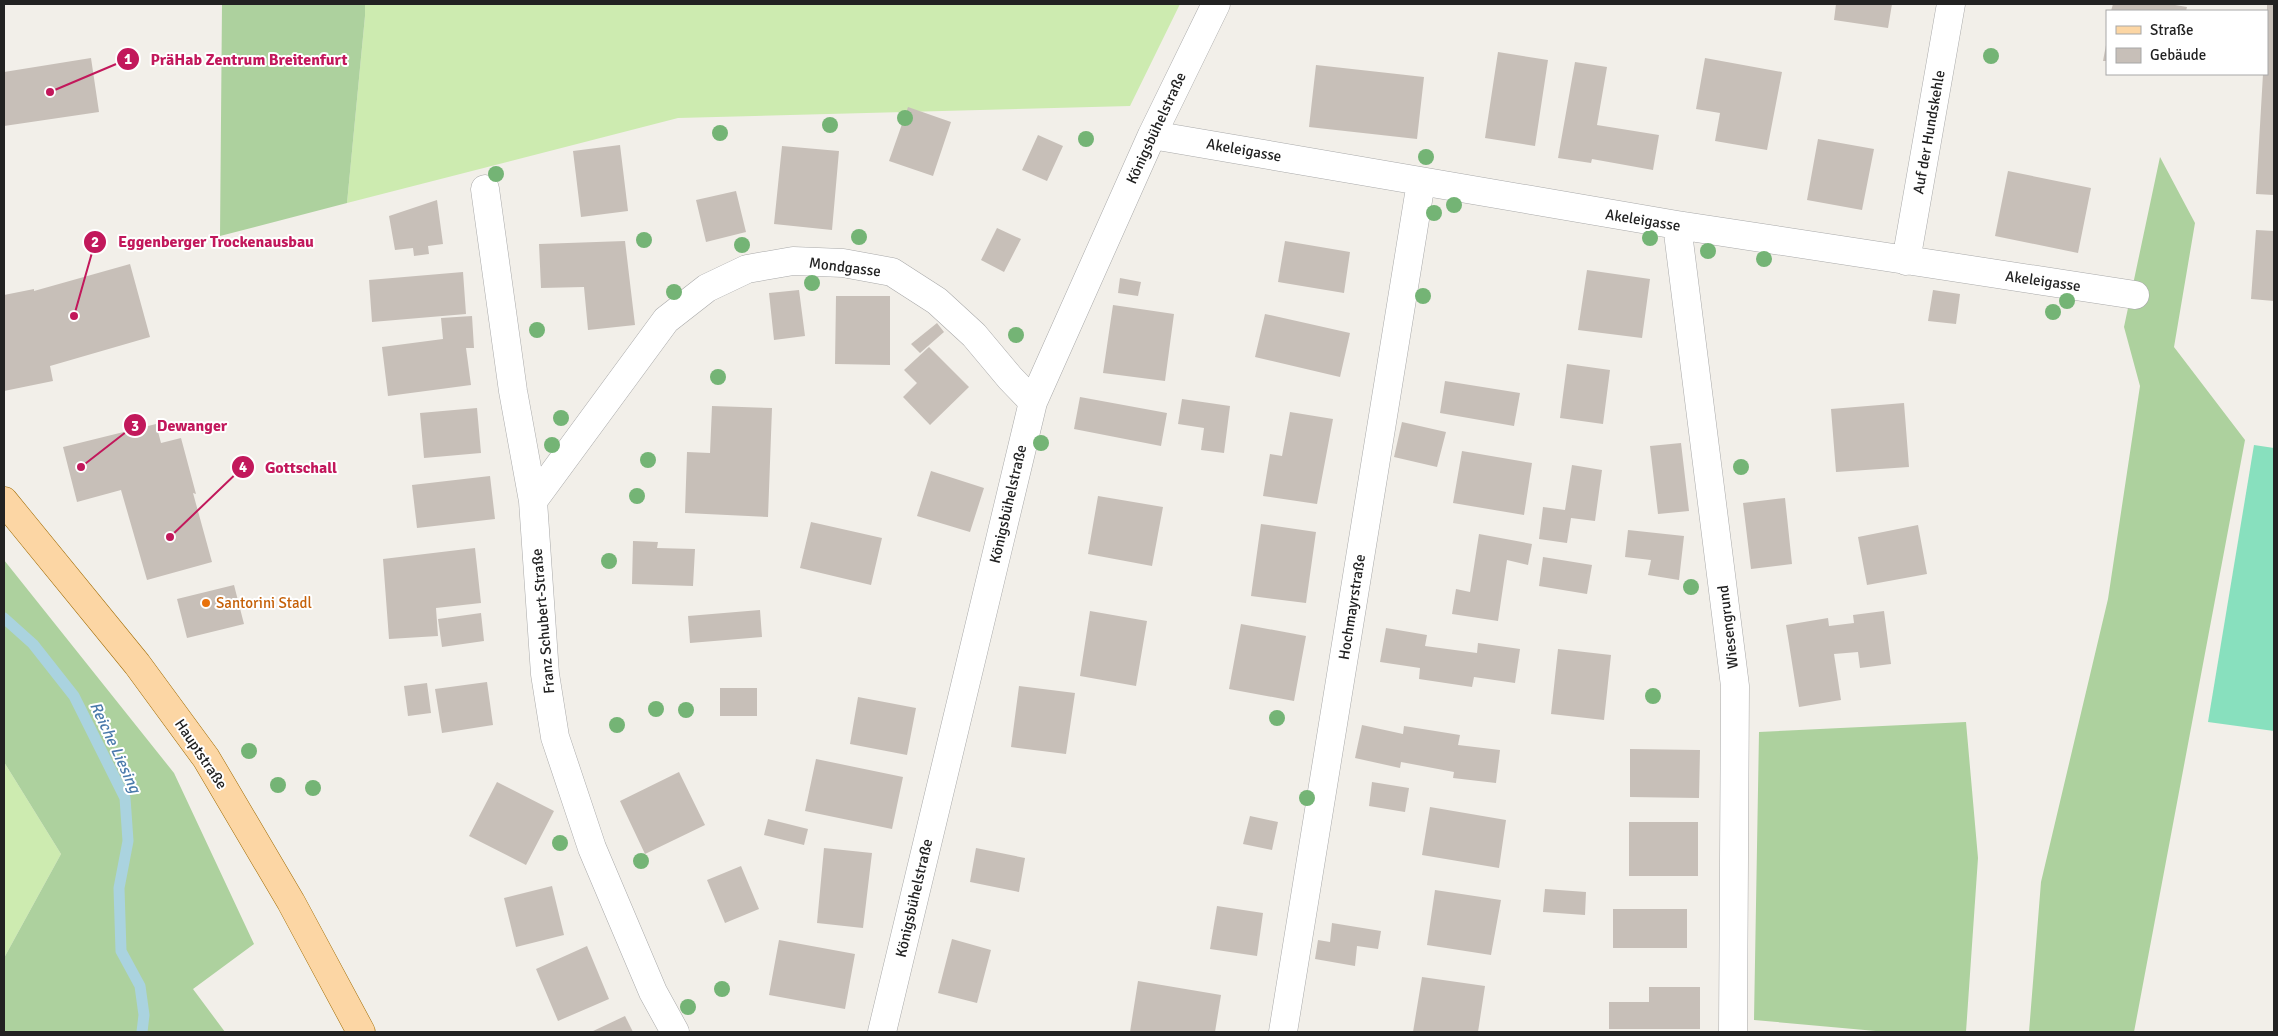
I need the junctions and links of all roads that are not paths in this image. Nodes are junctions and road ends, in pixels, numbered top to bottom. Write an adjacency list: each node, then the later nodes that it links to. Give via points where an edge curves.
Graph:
1 (1216, 4): 3 (street, Königsbühelstraße)
2 (1951, 4): 7 (street, Auf der Hundskehle)
3 (1152, 135): 4 (street, Akeleigasse); 9 (street, Königsbühelstraße)
4 (1421, 182): 6 (street, Akeleigasse); 15 (street, Hochmayrstraße)
5 (485, 189): 11 (street, Franz Schubert-Straße, via 513,391)
6 (1677, 225): 7 (street, Akeleigasse); 16 (street, Wiesengrund, via 1735,686)
7 (1906, 261): 8 (street, Akeleigasse)
8 (2135, 295)
9 (1033, 402): 11 (street, Mondgasse, via 974,335 937,301 892,272 842,263 793,261 748,269 707,288 666,320); 14 (street, Königsbühelstraße)
10 (4, 501): 12 (main road, Hauptstraße, via 137,664 206,758 291,902)
11 (533, 502): 13 (street, Franz Schubert-Straße, via 545,674 555,737 592,848 654,992)
12 (361, 1032)
13 (675, 1032)
14 (882, 1032)
15 (1283, 1032)
16 (1733, 1032)

